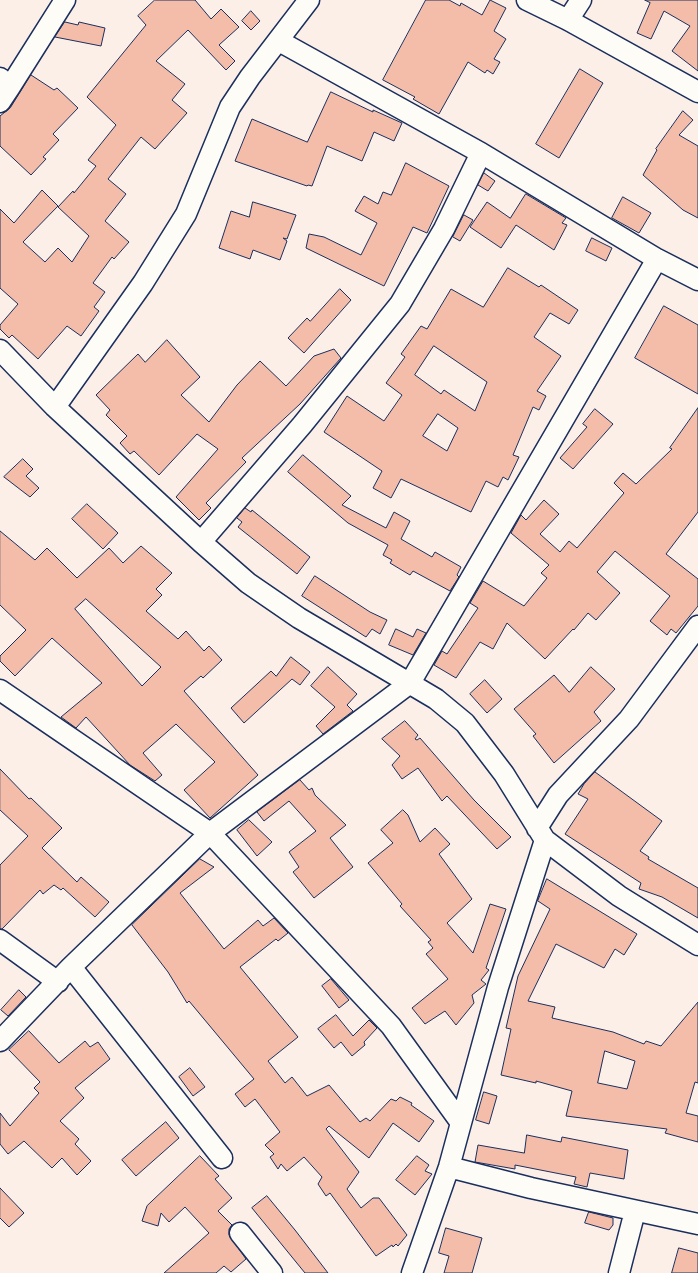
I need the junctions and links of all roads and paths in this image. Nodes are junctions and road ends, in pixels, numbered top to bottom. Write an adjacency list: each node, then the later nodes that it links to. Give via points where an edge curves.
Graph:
1 (65, 0): 7 (street)
2 (309, 0): 6 (street)
3 (527, 0): 5 (street)
4 (581, 0): 5 (street)
5 (568, 20): 8 (street)
6 (279, 41): 9 (street); 13 (street, via 230,107 186,214 143,283)
7 (3, 89)
8 (698, 92)
9 (481, 153): 10 (street); 14 (street, via 444,229 400,304 302,425)
10 (657, 259): 11 (street); 16 (street)
11 (698, 280)
12 (0, 350): 13 (street)
13 (55, 407): 14 (street)
14 (200, 542): 16 (street, via 248,583 299,618)
15 (698, 626): 19 (street, via 629,719 558,795)
16 (410, 682): 18 (street); 19 (street, via 465,723 504,774)
17 (0, 690): 18 (street)
18 (210, 833): 22 (street); 24 (street, via 391,1026)
19 (541, 834): 21 (street, via 619,896); 24 (street)
20 (0, 940): 22 (street)
21 (698, 945)
22 (65, 975): 23 (street); 25 (street)
23 (0, 1041)
24 (461, 1123): 26 (street)
25 (222, 1158)
26 (449, 1167): 27 (street, via 531,1188); 31 (street)
27 (636, 1210): 28 (street); 32 (street)
28 (698, 1224)
29 (240, 1232): 30 (street)
30 (272, 1273)
31 (412, 1273)
32 (619, 1273)

